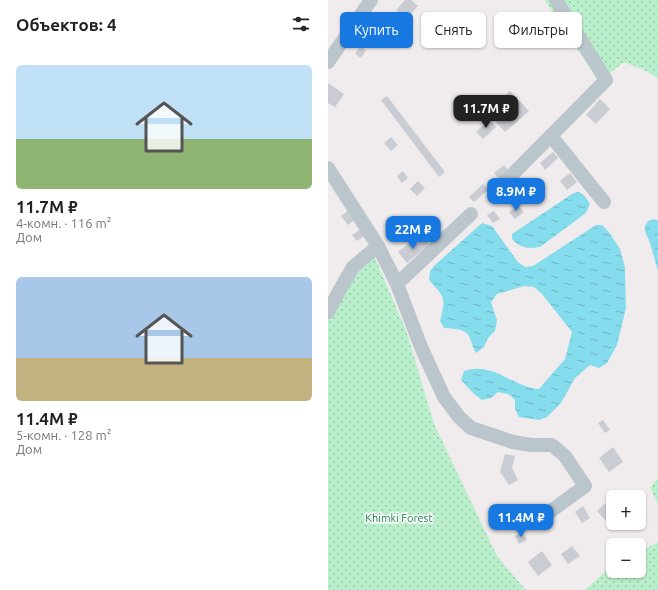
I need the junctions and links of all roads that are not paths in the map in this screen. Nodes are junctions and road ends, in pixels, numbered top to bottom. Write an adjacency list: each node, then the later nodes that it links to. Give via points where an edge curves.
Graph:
1 (371, 0): 3 (street)
2 (556, 0): 4 (street, via 606,80)
3 (328, 62)
4 (551, 136): 6 (street); 7 (street)
5 (328, 168): 9 (street)
6 (497, 190)
7 (604, 202)
8 (471, 214): 10 (street)
9 (378, 246): 10 (street); 11 (street, via 353,267)
10 (397, 284): 12 (street, via 421,347 444,397 459,417 471,428 513,442 552,445 565,456 585,486)
11 (328, 312)
12 (536, 522)

